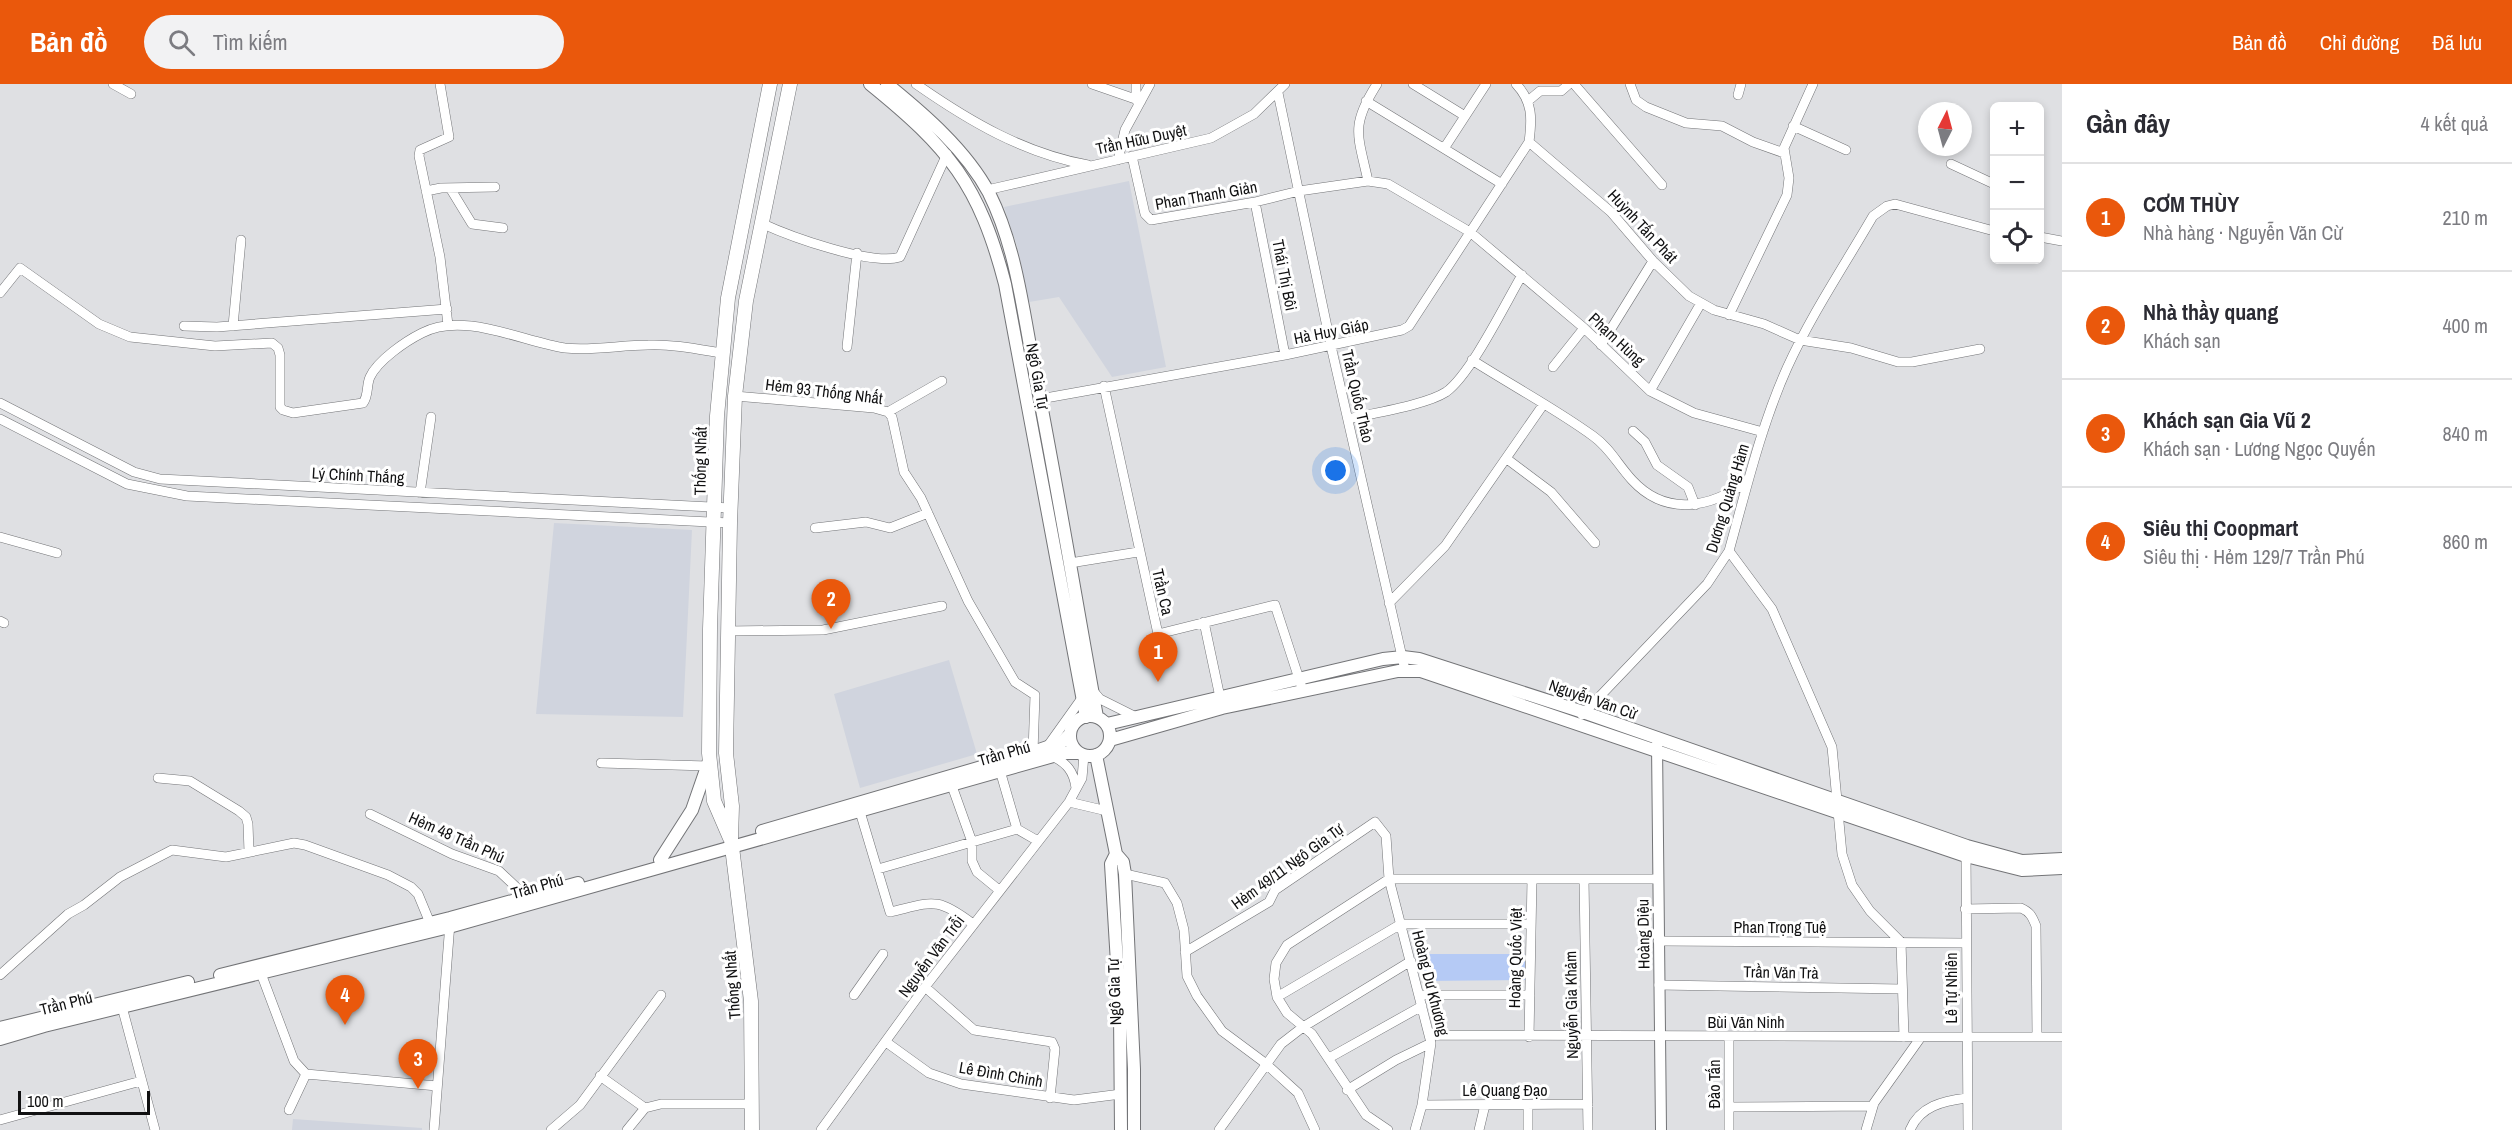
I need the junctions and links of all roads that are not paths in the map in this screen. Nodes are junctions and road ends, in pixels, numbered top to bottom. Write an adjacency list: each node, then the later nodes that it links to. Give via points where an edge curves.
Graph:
1 (112, 84): 22 (street)
2 (440, 84): 45 (street, via 449,137 420,150)
3 (770, 84): 56 (main road, Thống Nhất)
4 (790, 84): 49 (main road, Thống Nhất)
5 (870, 84): 33 (main road, Ngô Gia Tự)
6 (887, 84): 44 (main road, Ngô Gia Tự, via 940,131)
7 (915, 84): 20 (street)
8 (1092, 84): 24 (street)
9 (1136, 84): 24 (street)
10 (1150, 84): 24 (street)
11 (1285, 84): 21 (street, Trần Hữu Duyệt)
12 (1377, 84): 25 (street)
13 (1413, 84): 27 (street)
14 (1486, 84): 27 (street)
15 (1516, 84): 26 (street)
16 (1571, 84): 26 (street, via 1561,91 1540,91); 41 (street)
17 (1630, 84): 32 (street, via 1636,100 1646,107 1686,123 1722,126)
18 (1741, 84): 23 (street)
19 (1813, 84): 28 (street)
20 (927, 87): 37 (street, via 954,111 1020,146)
21 (1278, 93): 34 (street, Trần Hữu Duyệt, via 1224,133); 46 (street, Trần Quốc Thảo)
22 (132, 94)
23 (1738, 95)
24 (1139, 100): 35 (street, via 1125,130)
25 (1366, 101): 30 (street); 38 (street, via 1357,123)
26 (1528, 101): 29 (street, via 1532,117)
27 (1465, 116): 30 (street)
28 (1793, 126): 31 (street); 32 (street)
29 (1529, 142): 40 (street, Hà Huy Giáp); 59 (street, Huỳnh Tấn Phát, via 1611,212)
30 (1445, 147): 40 (street)
31 (1846, 150)
32 (1784, 153): 65 (street, via 1789,178 1787,195)
33 (947, 154): 47 (main road, Ngô Gia Tự); 57 (street, via 900,257)
34 (1132, 156): 35 (street, Trần Hữu Duyệt); 48 (street, Phan Thanh Giản, via 1144,214 1151,220)
35 (1118, 160): 37 (street, Trần Hữu Duyệt)
36 (1951, 164): 39 (street)
37 (1091, 165): 44 (street, Trần Hữu Duyệt)
38 (1368, 181): 46 (street, Phan Thanh Giản); 52 (street, Phạm Hùng, via 1388,184)
39 (1990, 182)
40 (1502, 184): 52 (street, Hà Huy Giáp)
41 (1662, 185)
42 (495, 187): 43 (street)
43 (450, 188): 45 (street); 50 (street, via 474,226)
44 (987, 190): 47 (main road); 63 (main road, Ngô Gia Tự, via 1003,224)
45 (426, 191): 64 (street)
46 (1299, 191): 48 (street, Phan Thanh Giản); 72 (street, Trần Quốc Thảo)
47 (974, 194): 63 (main road, Ngô Gia Tự)
48 (1255, 202): 76 (street, Thái Thị Bôi)
49 (761, 223): 57 (street, via 818,246); 58 (main road, Thống Nhất)
50 (503, 228)
51 (1990, 230): 70 (street, Dương Quảng Hàm, via 1906,206 1887,206 1873,216)
52 (1470, 232): 60 (street, Phạm Hùng); 72 (street, Hà Huy Giáp, via 1409,326 1392,334)
53 (2044, 238): 55 (street)
54 (241, 240): 68 (street)
55 (2062, 241)
56 (737, 252): 58 (main road); 75 (main road, Thống Nhất)
57 (857, 253): 73 (street)
58 (754, 256): 83 (main road, Thống Nhất)
59 (1653, 261): 62 (street, Huỳnh Tấn Phát); 71 (street)
60 (1522, 275): 69 (street, Phạm Hùng); 77 (street)
61 (0, 293): 66 (street, via 20,268 99,324 130,337 215,346 272,343 280,355 280,407 293,413 363,403 377,367 412,339)
62 (1701, 303): 65 (street, Huỳnh Tấn Phát); 81 (street)
63 (1015, 305): 84 (main road, Ngô Gia Tự); 85 (main road, Ngô Gia Tự)
64 (447, 309): 66 (street); 68 (street)
65 (1729, 315): 70 (street, Huỳnh Tấn Phát, via 1764,324)
66 (448, 325): 75 (street, via 507,333 566,348 659,345)
67 (184, 326): 68 (street)
68 (233, 326)
69 (1584, 328): 71 (street, Phạm Hùng); 78 (street)
70 (1800, 340): 74 (street, Huỳnh Tấn Phát, via 1904,362); 93 (street, Dương Quảng Hàm)
71 (1601, 345): 81 (street, Phạm Hùng)
72 (1331, 346): 76 (street, Hà Huy Giáp); 91 (street, Trần Quốc Thảo)
73 (848, 347)
74 (1980, 349)
75 (721, 353): 82 (main road, Thống Nhất)
76 (1285, 355): 80 (street, Hà Huy Giáp)
77 (1472, 360): 87 (street); 91 (street, via 1455,383 1439,395)
78 (1553, 367)
79 (942, 381): 88 (street)
80 (1104, 386): 84 (street, Hà Huy Giáp); 113 (street, Trần Ca)
81 (1650, 391): 93 (street, Phạm Hùng, via 1694,413)
82 (718, 393): 83 (main road); 103 (main road, Thống Nhất)
83 (735, 396): 88 (street, Hẻm 93 Thống Nhất); 104 (main road, Thống Nhất)
84 (1040, 399): 85 (main road); 95 (main road, Ngô Gia Tự)
85 (1026, 402): 96 (main road, Ngô Gia Tự)
86 (0, 403): 97 (street, Lý Chính Thắng, via 134,472)
87 (1543, 405): 94 (street); 102 (street, via 1604,444 1643,490 1670,502)
88 (888, 412): 106 (street, Hẻm 93 Thống Nhất, via 904,472)
89 (431, 417): 100 (street)
90 (0, 419): 99 (street, Lý Chính Thắng, via 127,484)
91 (1348, 419): 116 (street, Trần Quốc Thảo)
92 (1633, 431): 102 (street, via 1645,442 1657,465 1688,487)
93 (1763, 432): 98 (street, Dương Quảng Hàm)
94 (1507, 459): 111 (street, via 1551,492); 116 (street, via 1431,563)
95 (1053, 471): 96 (main road); 115 (main road, Ngô Gia Tự)
96 (1040, 473): 115 (main road, Ngô Gia Tự)
97 (160, 479): 99 (street); 100 (street, Lý Chính Thắng)
98 (1748, 481): 102 (street, via 1714,501); 112 (street, Dương Quảng Hàm)
99 (157, 491): 105 (street, Lý Chính Thắng, via 187,496)
100 (420, 493): 101 (street, Lý Chính Thắng)
101 (531, 498): 103 (street, Lý Chính Thắng); 105 (street)
102 (1695, 505)
103 (716, 507): 104 (street, Lý Chính Thắng); 107 (main road, Thống Nhất)
104 (731, 508): 108 (main road, Thống Nhất)
105 (531, 513): 107 (street, Lý Chính Thắng)
106 (928, 513): 109 (street, via 890,528 866,522); 132 (street, Hẻm 93 Thống Nhất, via 968,601 1011,677 1035,695)
107 (715, 522): 108 (street, Lý Chính Thắng); 119 (main road, Thống Nhất)
108 (730, 523): 120 (main road, Thống Nhất)
109 (815, 528)
110 (0, 537): 114 (street)
111 (1595, 543)
112 (1729, 551): 127 (street, Dương Quảng Hàm, via 1707,584); 144 (street, via 1766,599 1832,747)
113 (1138, 552): 115 (street); 118 (street, Trần Ca, via 1158,634)
114 (57, 553)
115 (1064, 564): 124 (main road, Ngô Gia Tự)
116 (1389, 603): 121 (street, Trần Quốc Thảo)
117 (942, 606): 120 (street, via 823,630)
118 (1204, 622): 123 (street, Trần Ca, via 1275,605); 125 (street)
119 (710, 629): 120 (main road); 136 (main road, Thống Nhất)
120 (727, 631): 134 (main road, Thống Nhất)
121 (1403, 657): 122 (street, Trần Quốc Thảo); 123 (main road, Nguyễn Văn Cừ); 127 (main road, Nguyễn Văn Cừ, via 1436,664)
122 (1405, 670): 123 (main road, Nguyễn Văn Cừ); 127 (main road, Nguyễn Văn Cừ)
123 (1302, 685): 125 (main road, Nguyễn Văn Cừ)
124 (1087, 695): 126 (street); 128 (main road, Ngô Gia Tự); 133 (street)
125 (1221, 703): 126 (main road, Nguyễn Văn Cừ); 130 (main road, Nguyễn Văn Cừ)
126 (1136, 717): 128 (main road, Nguyễn Văn Cừ)
127 (1581, 718): 131 (main road, Nguyễn Văn Cừ)
128 (1096, 719): 129 (main road, via 1076,723); 130 (main road)
129 (1071, 734): 133 (main road, Trần Phú); 135 (main road, via 1072,745)
130 (1110, 740): 135 (main road, via 1105,750)
131 (1657, 744): 144 (main road, Nguyễn Văn Cừ); 163 (street, Hoàng Diệu)
132 (1033, 752): 133 (main road, Trần Phú); 138 (main road, Trần Phú)
133 (1050, 752): 135 (main road, Trần Phú); 138 (main road, Trần Phú); 141 (street, via 1075,776)
134 (726, 753): 136 (main road); 151 (main road, Thống Nhất)
135 (1086, 754): 141 (street, Nguyễn Văn Trỗi); 145 (main road, Ngô Gia Tự)
136 (709, 760): 137 (street); 151 (main road, Thống Nhất, via 714,801); 156 (main road, via 692,810)
137 (601, 763)
138 (999, 767): 140 (main road, Trần Phú); 143 (main road, Trần Phú); 148 (street)
139 (158, 778): 153 (street, via 190,781 246,817)
140 (952, 786): 143 (main road, Trần Phú); 150 (street)
141 (1076, 792): 142 (street, Nguyễn Văn Trỗi)
142 (1069, 802): 145 (street); 149 (street, Nguyễn Văn Trỗi)
143 (859, 807): 151 (main road, Trần Phú); 158 (street)
144 (1839, 807): 152 (main road, Nguyễn Văn Cừ); 173 (street, via 1842,854 1852,885 1870,911)
145 (1107, 811): 154 (main road, Ngô Gia Tự)
146 (370, 814): 165 (street, Hẻm 48 Trần Phú, via 452,854 499,871 516,887)
147 (1375, 822): 160 (street, Hoàng Dư Khương, via 1386,837); 175 (street, Hẻm 49/11 Ngô Gia Tự, via 1275,890 1269,902)
148 (1017, 829): 149 (street); 150 (street)
149 (1038, 841): 164 (street, Nguyễn Văn Trỗi)
150 (972, 842): 158 (street); 164 (street, via 972,861 977,872)
151 (732, 844): 156 (main road, Trần Phú); 168 (main road, Trần Phú); 214 (main road, Thống Nhất, via 751,1001)
152 (1966, 851): 155 (main road, Nguyễn Văn Cừ, via 2022,861); 157 (main road, Nguyễn Văn Cừ, via 2022,870); 166 (street, Lê Tự Nhiên)
153 (249, 852): 167 (street, via 294,843 317,847 411,887); 179 (street, via 226,857 184,850 161,854 68,914)
154 (1116, 854): 159 (main road, Ngô Gia Tự, via 1123,862); 211 (main road, Ngô Gia Tự, via 1111,864)
155 (2062, 859)
156 (660, 860): 165 (main road, Trần Phú)
157 (2062, 868)
158 (878, 869): 169 (street, via 890,912 941,903)
159 (1125, 874): 175 (street, via 1165,883 1177,903); 211 (main road, Ngô Gia Tự)
160 (1389, 879): 161 (street); 170 (street, Hoàng Dư Khương); 187 (street, via 1287,945 1276,963)
161 (1532, 879): 162 (street); 171 (street, Hoàng Quốc Việt)
162 (1584, 879): 163 (street); 193 (street, Nguyễn Gia Khảm)
163 (1657, 879): 172 (street, Hoàng Diệu)
164 (999, 890): 169 (street, Nguyễn Văn Trỗi)
165 (520, 899): 168 (main road, Trần Phú)
166 (1965, 909): 174 (street, Lê Tự Nhiên); 199 (street, via 2020,908 2033,917)
167 (430, 923): 168 (main road, Trần Phú); 178 (main road, Trần Phú)
168 (450, 923): 178 (main road, Trần Phú); 209 (street)
169 (973, 924): 181 (street, Nguyễn Văn Trỗi)
170 (1401, 924): 171 (street); 177 (street, Hoàng Dư Khương); 187 (street)
171 (1531, 924): 186 (street, Hoàng Quốc Việt)
172 (1658, 941): 173 (street, Phan Trọng Tuệ); 180 (street, Hoàng Diệu)
173 (1901, 942): 174 (street, Phan Trọng Tuệ); 182 (street)
174 (1965, 943): 198 (street, Lê Tự Nhiên)
175 (1185, 952): 205 (street, via 1187,976 1222,1031)
176 (883, 954): 184 (street)
177 (1411, 961): 185 (street, Hoàng Dư Khương); 190 (street)
178 (260, 969): 188 (main road, Trần Phú); 206 (street, via 294,1061)
179 (0, 975)
180 (1659, 985): 182 (street, Trần Văn Trà); 194 (street, Hoàng Diệu)
181 (925, 987): 203 (street, Nguyễn Văn Trỗi); 212 (street, via 974,1030 1052,1042 1055,1049)
182 (1902, 989): 196 (street)
183 (661, 995): 207 (street)
184 (854, 995)
185 (1419, 995): 186 (street); 189 (street, Hoàng Dư Khương)
186 (1530, 995): 192 (street, Hoàng Quốc Việt)
187 (1277, 997): 190 (street)
188 (121, 1002): 191 (main road, Trần Phú); 201 (main road, Trần Phú); 208 (street)
189 (1422, 1006): 202 (street, Hoàng Dư Khương); 204 (street)
190 (1303, 1027): 204 (street); 205 (street)
191 (0, 1028)
192 (1529, 1036): 193 (street, Bùi Văn Ninh); 202 (street, Bùi Văn Ninh)
193 (1587, 1036): 194 (street, Bùi Văn Ninh); 215 (street, Nguyễn Gia Khảm)
194 (1660, 1037): 195 (street, Bùi Văn Ninh); 239 (street, Hoàng Diệu)
195 (1729, 1037): 196 (street, Bùi Văn Ninh); 220 (street, Đào Tấn)
196 (1904, 1037): 197 (street, Bùi Văn Ninh)
197 (1921, 1037): 198 (street, Bùi Văn Ninh); 219 (street)
198 (1966, 1037): 199 (street, Bùi Văn Ninh); 213 (street, Lê Tự Nhiên)
199 (2037, 1037): 200 (street, Bùi Văn Ninh)
200 (2062, 1037)
201 (0, 1039)
202 (1430, 1039): 210 (street); 216 (street, Hoàng Dư Khương)
203 (886, 1042): 212 (street, Lê Đình Chinh, via 939,1078); 229 (street, Nguyễn Văn Trỗi)
204 (1329, 1058): 210 (street)
205 (1265, 1063): 232 (street); 233 (street, via 1298,1093)
206 (306, 1074): 209 (street); 222 (street)
207 (600, 1076): 221 (street); 226 (street, via 580,1105)
208 (141, 1081): 223 (street); 224 (street)
209 (437, 1086): 225 (street)
210 (1347, 1090): 234 (street, via 1366,1115)
211 (1128, 1094): 212 (street, Lê Đình Chinh, via 1084,1100); 230 (main road, Ngô Gia Tự); 231 (main road, Ngô Gia Tự)
212 (1050, 1098)
213 (1967, 1098): 242 (street, via 1929,1107); 243 (street, Lê Tự Nhiên)
214 (752, 1104): 221 (street, via 661,1104); 228 (main road, Thống Nhất)
215 (1588, 1104): 218 (street, Lê Quang Đạo); 238 (street, Nguyễn Gia Khảm)
216 (1422, 1105): 217 (street, Lê Quang Đạo); 235 (street, Hoàng Dư Khương)
217 (1485, 1105): 218 (street, Lê Quang Đạo); 236 (street)
218 (1528, 1105): 237 (street)
219 (1873, 1106): 220 (street); 241 (street)
220 (1729, 1107): 240 (street, Đào Tấn)
221 (645, 1108): 227 (street)
222 (289, 1110)
223 (0, 1119)
224 (155, 1130)
225 (434, 1130)
226 (551, 1130)
227 (627, 1130)
228 (752, 1130)
229 (821, 1130)
230 (1121, 1130)
231 (1134, 1130)
232 (1219, 1130)
233 (1316, 1130)
234 (1388, 1130)
235 (1415, 1130)
236 (1479, 1130)
237 (1528, 1130)
238 (1588, 1130)
239 (1661, 1130)
240 (1729, 1130)
241 (1866, 1130)
242 (1910, 1130)
243 (1968, 1130)

